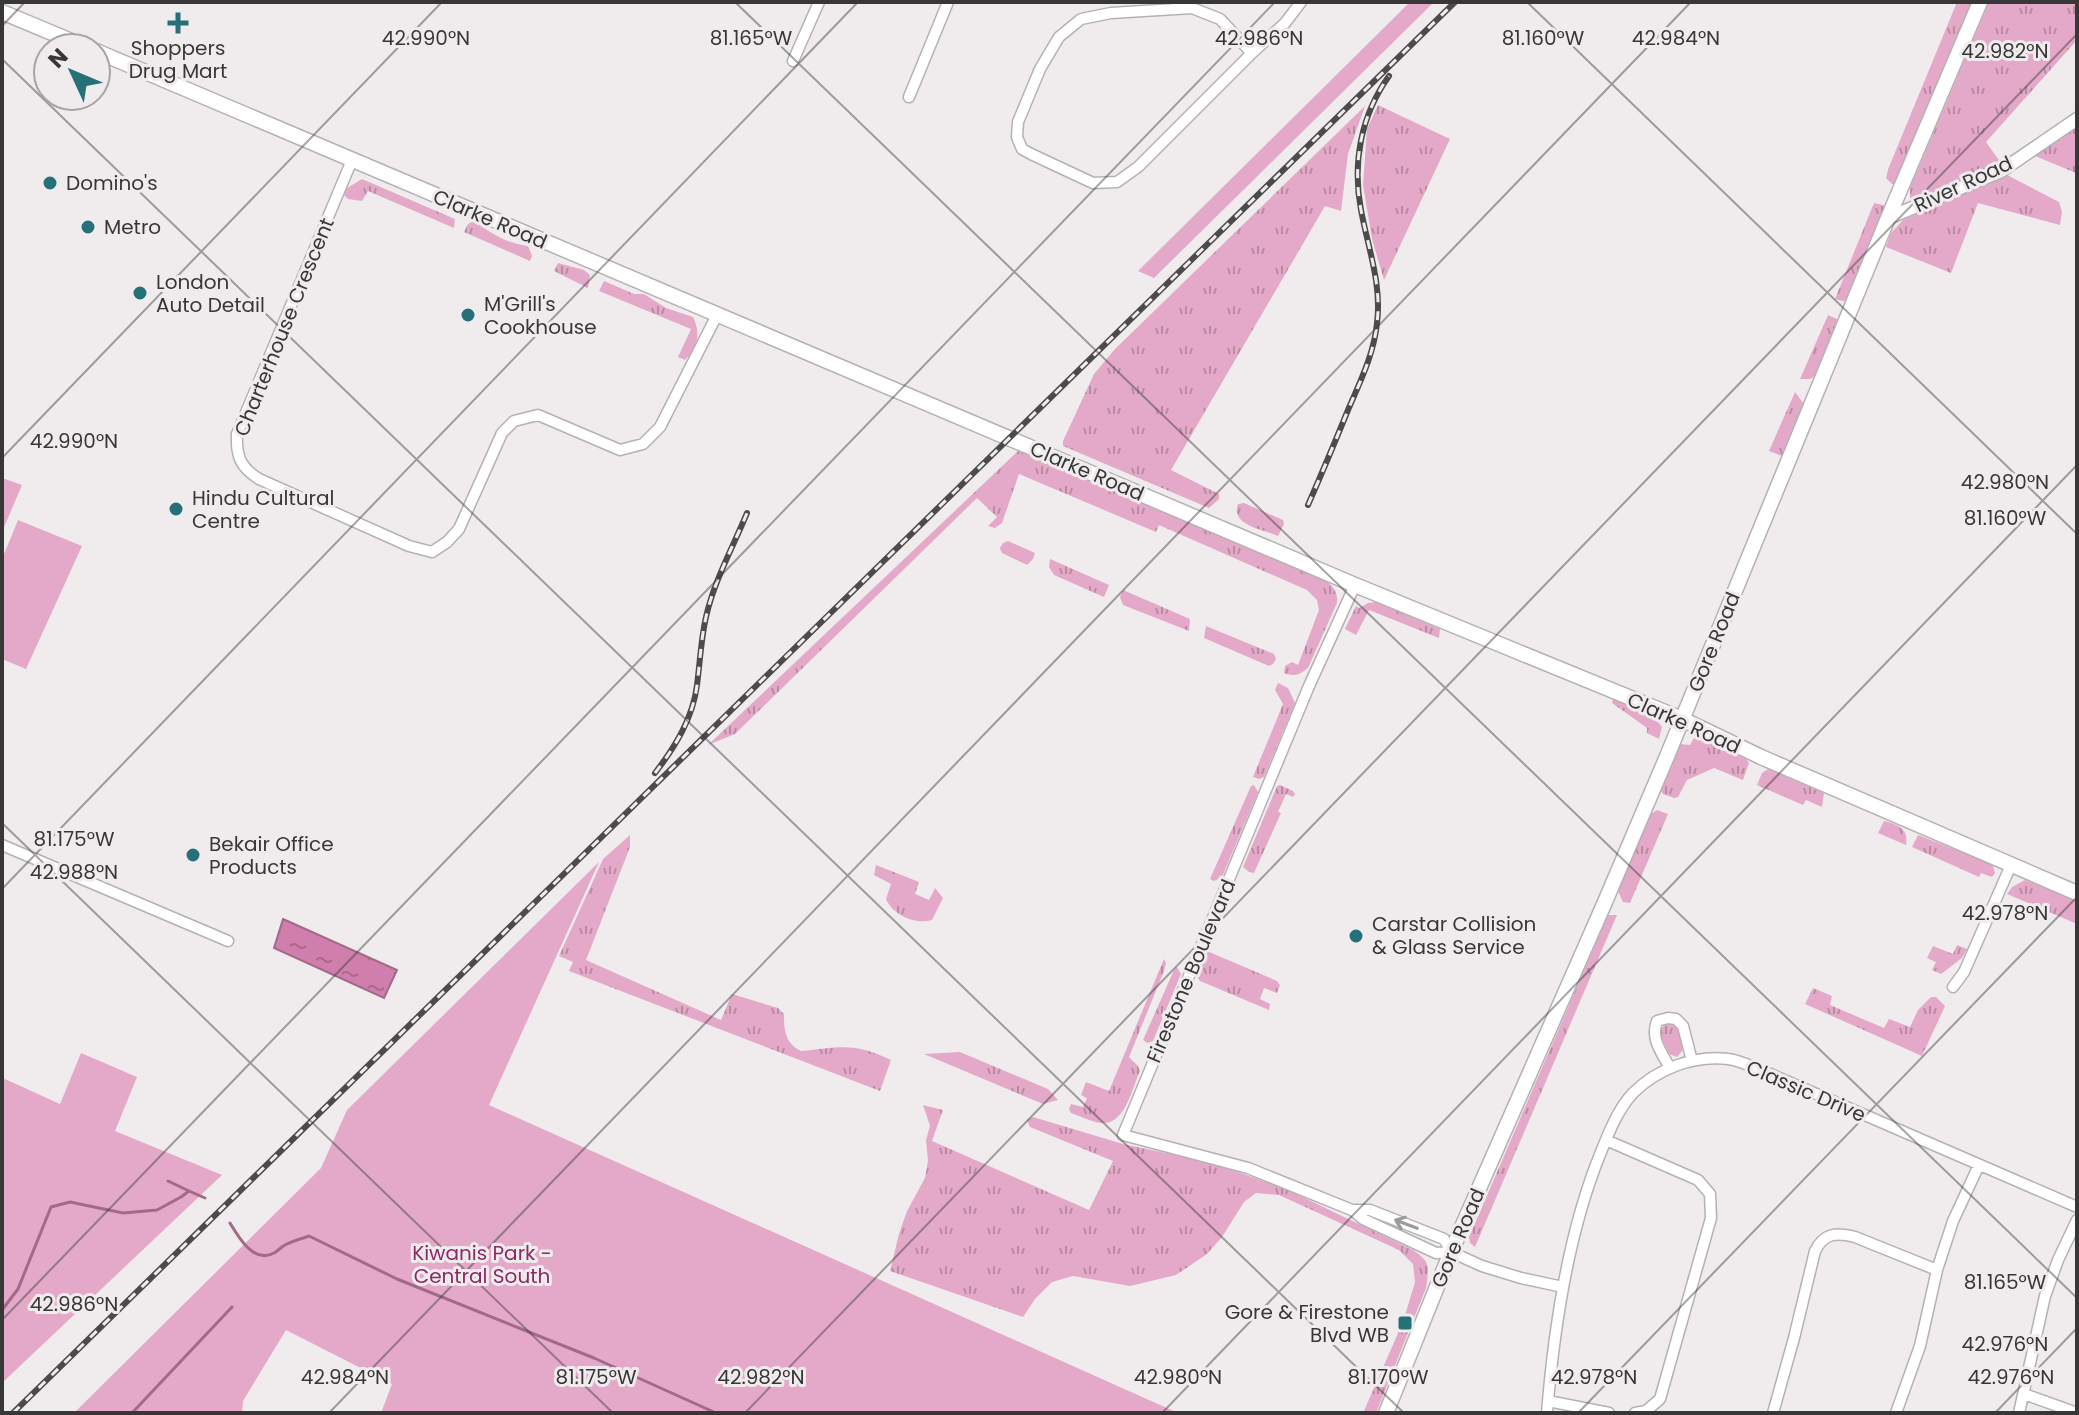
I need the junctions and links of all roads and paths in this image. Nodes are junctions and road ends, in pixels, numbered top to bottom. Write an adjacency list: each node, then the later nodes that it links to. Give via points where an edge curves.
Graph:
1 (819, 2): 9 (street)
2 (948, 2): 10 (street)
3 (1301, 2): 7 (street)
4 (1980, 2): 13 (main road, Gore Road)
5 (2, 12): 6 (main road)
6 (50, 32)
7 (1252, 53): 7 (street, via 1117,182 1093,183 1022,149 1017,137 1040,69 1059,37 1081,19 1192,8 1220,19)
8 (112, 58): 12 (main road, Clarke Road)
9 (793, 61)
10 (909, 97)
11 (2077, 119): 13 (street, River Road, via 2001,171)
12 (352, 160): 14 (main road, Clarke Road); 14 (street, Charterhouse Crescent, via 237,434 236,449 247,472 259,479 409,546 432,552 459,529 502,433 514,421 538,415 620,450 643,444 660,427)
13 (1888, 218): 16 (main road, Gore Road)
14 (717, 315): 15 (main road, Clarke Road)
15 (1355, 585): 16 (main road, Clarke Road); 28 (street, Firestone Boulevard, via 1123,1135 1248,1168 1352,1210 1370,1210 1444,1239)
16 (1682, 719): 18 (main road, Clarke Road); 28 (main road, Gore Road)
17 (2, 845): 20 (street)
18 (2011, 865): 19 (main road, Clarke Road); 21 (street)
19 (2077, 893)
20 (228, 941)
21 (1953, 987)
22 (1692, 1061): 23 (street, Classic Drive); 23 (street, via 1683,1026 1676,1019 1657,1021 1653,1032); 25 (street, Classic Drive, via 1729,1059 1768,1073)
23 (1670, 1068): 24 (street, Classic Drive, via 1632,1095)
24 (1606, 1140): 30 (street, Classic Drive, via 1579,1212); 36 (street, via 1698,1180 1710,1194 1711,1218 1660,1399)
25 (1979, 1165): 26 (street, Classic Drive); 29 (street)
26 (2077, 1207)
27 (2077, 1220): 31 (street, via 2045,1296)
28 (1451, 1252): 30 (street, Firestone Boulevard, via 1482,1266); 33 (main road, Gore Road)
29 (1937, 1270): 37 (street, via 1855,1237 1842,1234 1820,1240); 38 (street, via 1920,1346)
30 (1563, 1287): 32 (street, Classic Drive)
31 (2024, 1394): 39 (street); 40 (street)
32 (1548, 1401): 34 (street, Classic Drive); 35 (street)
33 (1386, 1413)
34 (1547, 1413)
35 (1609, 1413)
36 (1635, 1413)
37 (1773, 1413)
38 (1896, 1413)
39 (2019, 1413)
40 (2077, 1413)

